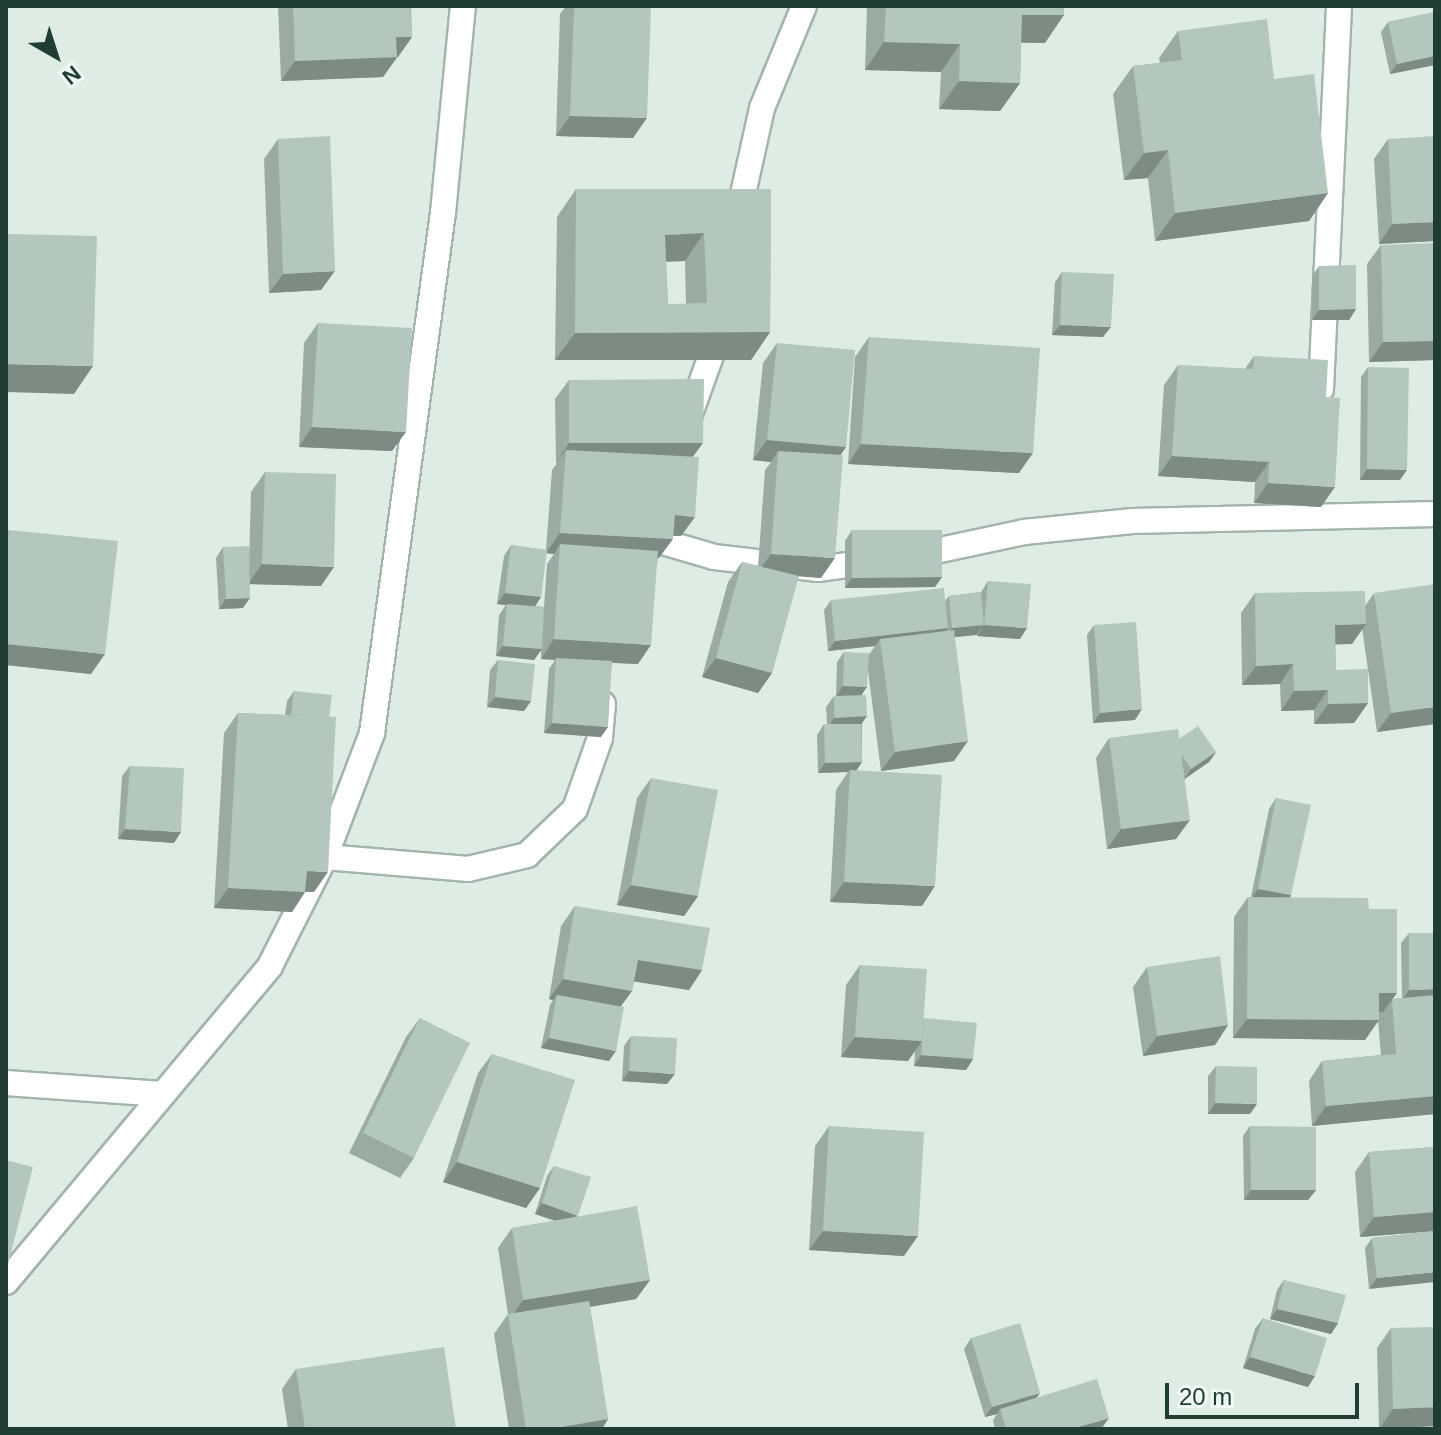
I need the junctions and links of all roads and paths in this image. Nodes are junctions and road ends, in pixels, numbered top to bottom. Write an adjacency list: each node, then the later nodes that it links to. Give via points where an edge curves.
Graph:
1 (463, 6): 13 (street, via 443,213 372,733)
2 (804, 6): 4 (street, via 762,108)
3 (1339, 6): 6 (street)
4 (733, 247)
5 (726, 301): 7 (street, via 707,377)
6 (1320, 412)
7 (678, 440)
8 (1313, 485): 10 (street)
9 (1435, 514): 10 (street)
10 (1311, 515): 11 (street, via 1132,521 1024,532 818,569 714,557 642,524)
11 (630, 564)
12 (605, 683): 13 (street, via 600,738 575,809 527,855 468,869)
13 (325, 857): 15 (street, via 270,966)
14 (6, 1083): 15 (street)
15 (163, 1094): 16 (street)
16 (6, 1282)

